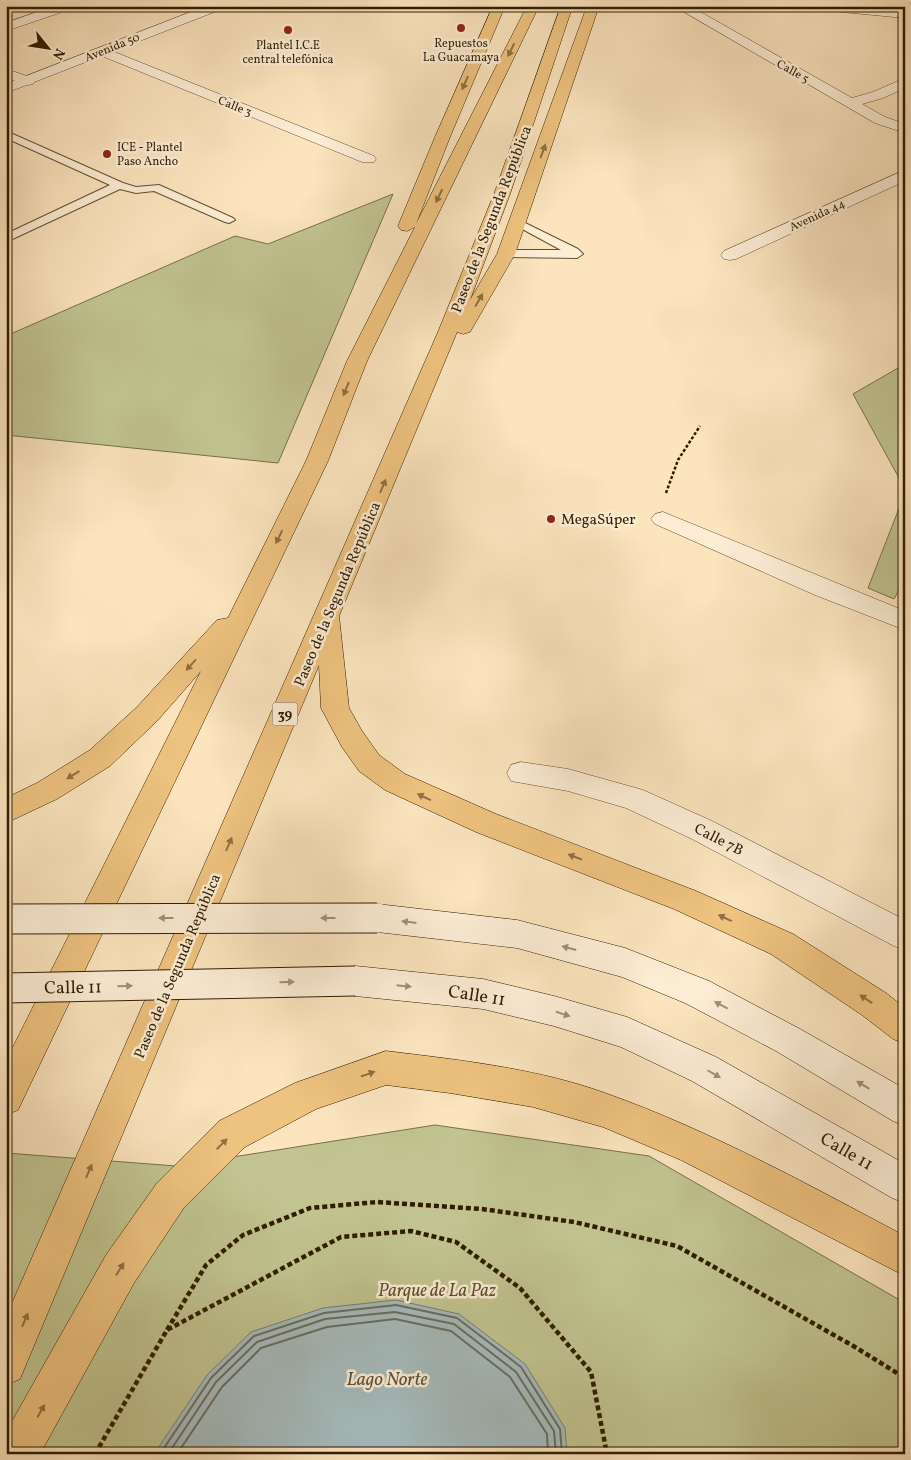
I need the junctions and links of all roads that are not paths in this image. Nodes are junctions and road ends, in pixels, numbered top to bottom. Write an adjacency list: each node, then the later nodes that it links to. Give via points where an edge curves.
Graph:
1 (67, 6): 9 (street)
2 (218, 6): 10 (street, Avenida 50)
3 (499, 6): 26 (highway, one-way to 26, via 423,181)
4 (533, 6): 26 (highway, one-way to 26)
5 (821, 6): 8 (street)
6 (679, 7): 15 (street, Calle 5)
7 (587, 8): 22 (highway, one-way to 7); 27 (highway, Paseo de la Segunda República / 39, via 502,194)
8 (905, 14)
9 (6, 27)
10 (102, 51): 12 (street, Avenida 50); 18 (street, Calle 3)
11 (6, 73): 12 (street)
12 (28, 81): 14 (street, Avenida 50)
13 (905, 82): 15 (street, via 878,95)
14 (6, 89)
15 (849, 102): 16 (street, Calle 5)
16 (905, 130)
17 (6, 134): 20 (lane)
18 (368, 160)
19 (905, 175): 25 (street, Avenida 44)
20 (119, 185): 21 (lane, via 136,190 155,187); 23 (lane)
21 (229, 220)
22 (517, 222): 24 (highway); 24 (lane, via 577,254)
23 (6, 239)
24 (506, 254): 27 (highway, one-way to 24)
25 (730, 255)
26 (357, 361): 29 (highway, one-way to 29, via 317,461)
27 (412, 419): 30 (highway, Paseo de la Segunda República / 39, one-way to 27)
28 (663, 519): 31 (street)
29 (247, 602): 33 (highway, one-way to 33, via 147,714 100,758 47,791); 38 (highway)
30 (328, 614): 37 (highway, one-way to 30, via 782,944 686,900 486,823 395,782 369,763 335,708); 42 (highway, Paseo de la Segunda República / 39, one-way to 30)
31 (905, 621)
32 (521, 773): 35 (street, Calle 7B, via 568,780 633,798 702,830)
33 (6, 811)
34 (6, 919): 39 (street, one-way to 34, bridge, via 788,1040 697,992 625,963 517,934 377,918)
35 (905, 936)
36 (6, 988): 40 (street, Calle 11, one-way to 40, bridge, via 355,981 484,994 627,1034 704,1069)
37 (905, 1028)
38 (6, 1098)
39 (905, 1110)
40 (905, 1185)
41 (905, 1257): 43 (highway, one-way to 41, via 120,1269 170,1196 232,1134 307,1095 386,1068 533,1090 604,1110 694,1148)
42 (6, 1365)
43 (17, 1454)

